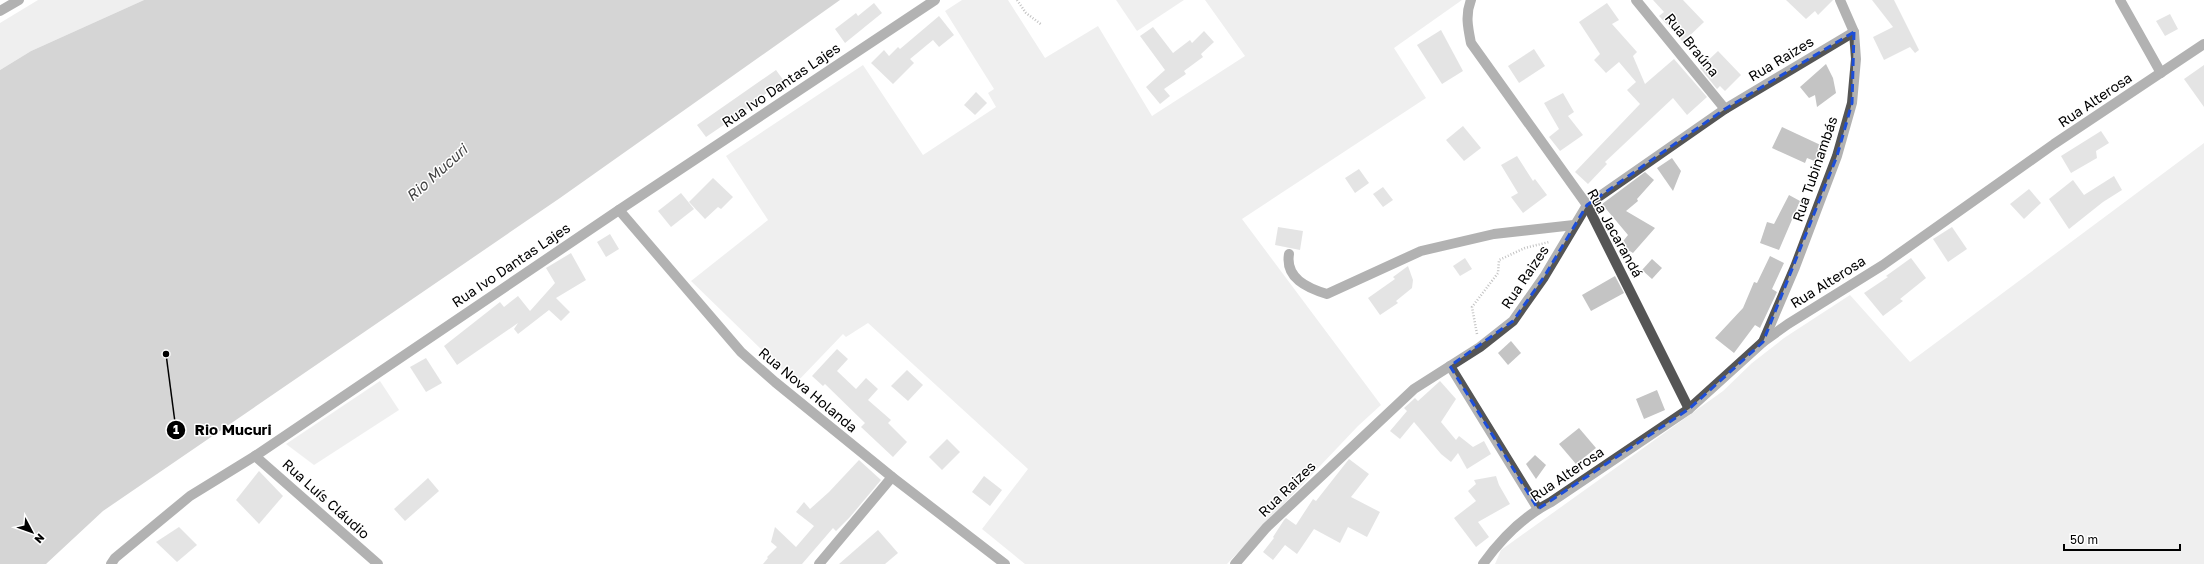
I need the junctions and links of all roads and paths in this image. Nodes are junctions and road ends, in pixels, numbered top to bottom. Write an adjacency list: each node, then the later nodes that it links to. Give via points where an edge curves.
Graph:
1 (19, 0): 8 (street)
2 (935, 0): 15 (street, Rua Ivo Dantas Lajes)
3 (1016, 0): 9 (path, via 1026,13)
4 (1471, 0): 14 (street, Rua Jacarandá, via 1467,9 1471,43)
5 (1636, 0): 13 (street, Rua Braúna)
6 (1840, 0): 10 (street, Rua Tubinambás)
7 (2120, 0): 12 (street)
8 (0, 11)
9 (1042, 25)
10 (1854, 32): 13 (street, Rua Raizes); 19 (street, Rua Tubinambás, via 1856,59 1852,103 1837,156 1796,266)
11 (2204, 44): 12 (street, Rua Alterosa)
12 (2160, 73): 19 (street, Rua Alterosa, via 1889,260)
13 (1726, 108): 14 (street, Rua Raizes)
14 (1587, 205): 16 (street, Rua Raizes); 22 (street, Rua Jacarandá)
15 (618, 210): 23 (street, Rua Ivo Dantas Lajes); 24 (street, Rua Nova Holanda, via 741,352)
16 (1574, 225): 17 (street, Rua Raizes); 18 (street, via 1494,234 1421,251 1327,294 1295,278 1287,264)
17 (1561, 248): 20 (street, Rua Raizes, via 1513,321); 20 (path, via 1558,242 1552,241 1525,248 1499,260 1498,273 1472,307)
18 (1289, 254)
19 (1763, 342): 22 (street, Rua Alterosa)
20 (1480, 347): 21 (street, Rua Raizes)
21 (1450, 366): 25 (street); 30 (street, Rua Raizes, via 1414,389 1334,462 1266,528)
22 (1689, 409): 25 (street, Rua Alterosa)
23 (255, 456): 26 (street, Rua Ivo Dantas Lajes, via 190,496); 27 (street, Rua Luís Cláudio)
24 (892, 477): 28 (street); 29 (street, Rua Nova Holanda)
25 (1538, 509): 31 (street, Rua Alterosa, via 1516,527)
26 (117, 562)
27 (378, 564)
28 (819, 564)
29 (1005, 564)
30 (1235, 564)
31 (1484, 564)

